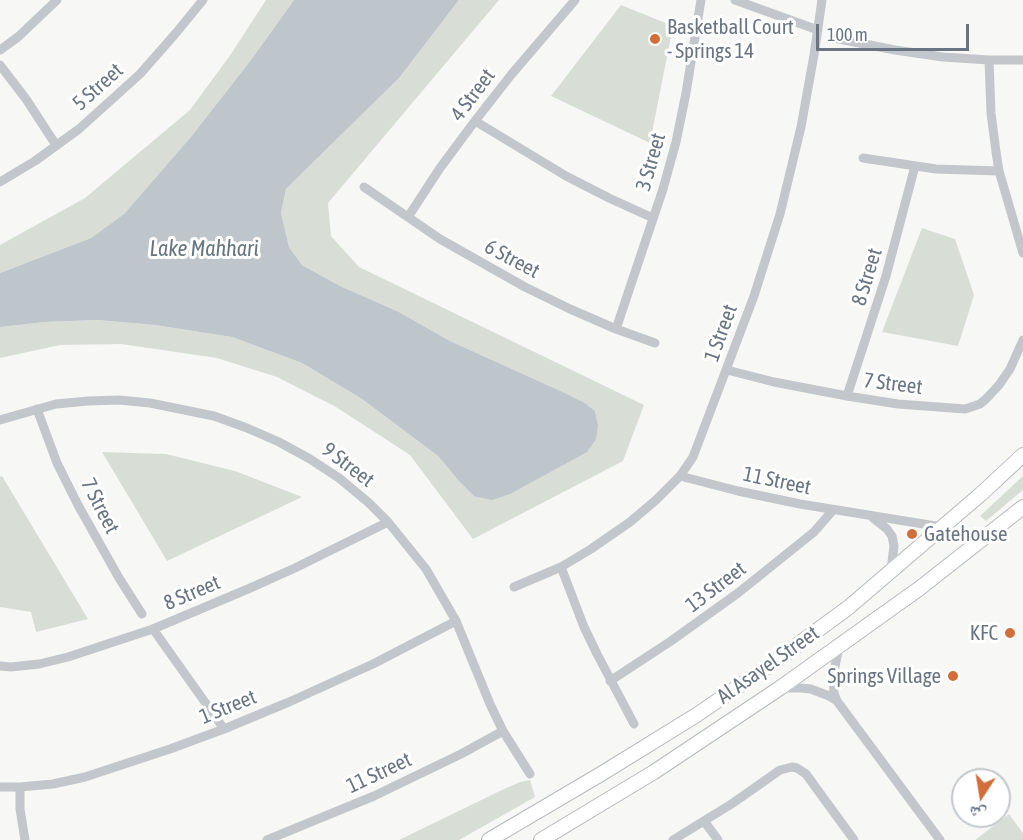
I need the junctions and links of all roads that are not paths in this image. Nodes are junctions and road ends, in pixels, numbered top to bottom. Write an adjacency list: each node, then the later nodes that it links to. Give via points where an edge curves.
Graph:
1 (57, 0): 9 (street)
2 (203, 0): 14 (street, 5 Street, via 140,74)
3 (575, 0): 13 (street, 4 Street)
4 (701, 0): 21 (street, 3 Street, via 676,141)
5 (735, 0): 7 (street)
6 (822, 0): 7 (street, 1 Street)
7 (819, 30): 26 (street, 1 Street, via 780,214)
8 (834, 38): 10 (street, via 919,54)
9 (0, 50)
10 (990, 60): 11 (street); 17 (street, via 991,113)
11 (1023, 60)
12 (0, 65): 14 (street)
13 (475, 121): 20 (street, 4 Street); 21 (street, via 566,176)
14 (56, 145): 18 (street, 5 Street)
15 (863, 158): 16 (street)
16 (915, 166): 17 (street); 27 (street, 8 Street, via 886,276)
17 (999, 171): 22 (street)
18 (0, 182)
19 (364, 187): 20 (street, 6 Street)
20 (408, 217): 23 (street, 6 Street, via 525,287)
21 (653, 218): 23 (street, 3 Street)
22 (1023, 253)
23 (616, 329): 25 (street, 6 Street)
24 (1023, 340): 27 (street, 7 Street, via 999,385 971,408 898,404)
25 (655, 343)
26 (727, 370): 27 (street, 7 Street); 31 (street, 1 Street, via 693,457)
27 (847, 396)
28 (37, 409): 29 (street, 9 Street); 35 (street, 9 Street, via 119,400 214,416 269,437 310,459 354,490); 40 (street, 7 Street, via 78,505)
29 (0, 420)
30 (1023, 455): 36 (main road, Al Asayel Street)
31 (680, 476): 33 (street, 11 Street); 37 (street, 1 Street, via 630,522)
32 (1023, 507): 43 (main road, Al Asayel Street)
33 (833, 510): 34 (street, 11 Street); 45 (street, 13 Street, via 814,532 738,593)
34 (868, 516): 36 (street, 11 Street); 38 (street, 11 Street, via 892,536)
35 (388, 522): 41 (street, 9 Street, via 426,569); 42 (street, 8 Street)
36 (942, 528): 38 (main road, Al Asayel Street)
37 (561, 567): 39 (street, 1 Street); 45 (street)
38 (891, 571): 57 (main road, Al Asayel Street, via 830,621 724,696)
39 (514, 587)
40 (142, 614)
41 (456, 621): 49 (street, 1 Street, via 373,664); 50 (street, 9 Street)
42 (153, 629): 44 (street, 8 Street, via 68,657 39,664); 49 (street)
43 (839, 647): 46 (main road, Al Asayel Street); 47 (street, via 833,676)
44 (0, 666)
45 (610, 681): 48 (street)
46 (780, 688): 47 (street, via 811,689); 58 (main road, Al Asayel Street, via 675,759)
47 (837, 701): 62 (street)
48 (634, 724)
49 (224, 729): 53 (street, 1 Street, via 85,777)
50 (503, 731): 51 (street, 9 Street); 56 (street, 11 Street, via 391,788)
51 (530, 774)
52 (0, 787): 53 (street, 1 Street)
53 (20, 787): 55 (street)
54 (704, 821): 59 (street); 60 (street); 61 (street, via 780,770 792,767 806,774)
55 (25, 840)
56 (267, 840)
57 (489, 840)
58 (541, 840)
59 (673, 840)
60 (718, 840)
61 (854, 840)
62 (940, 840)

